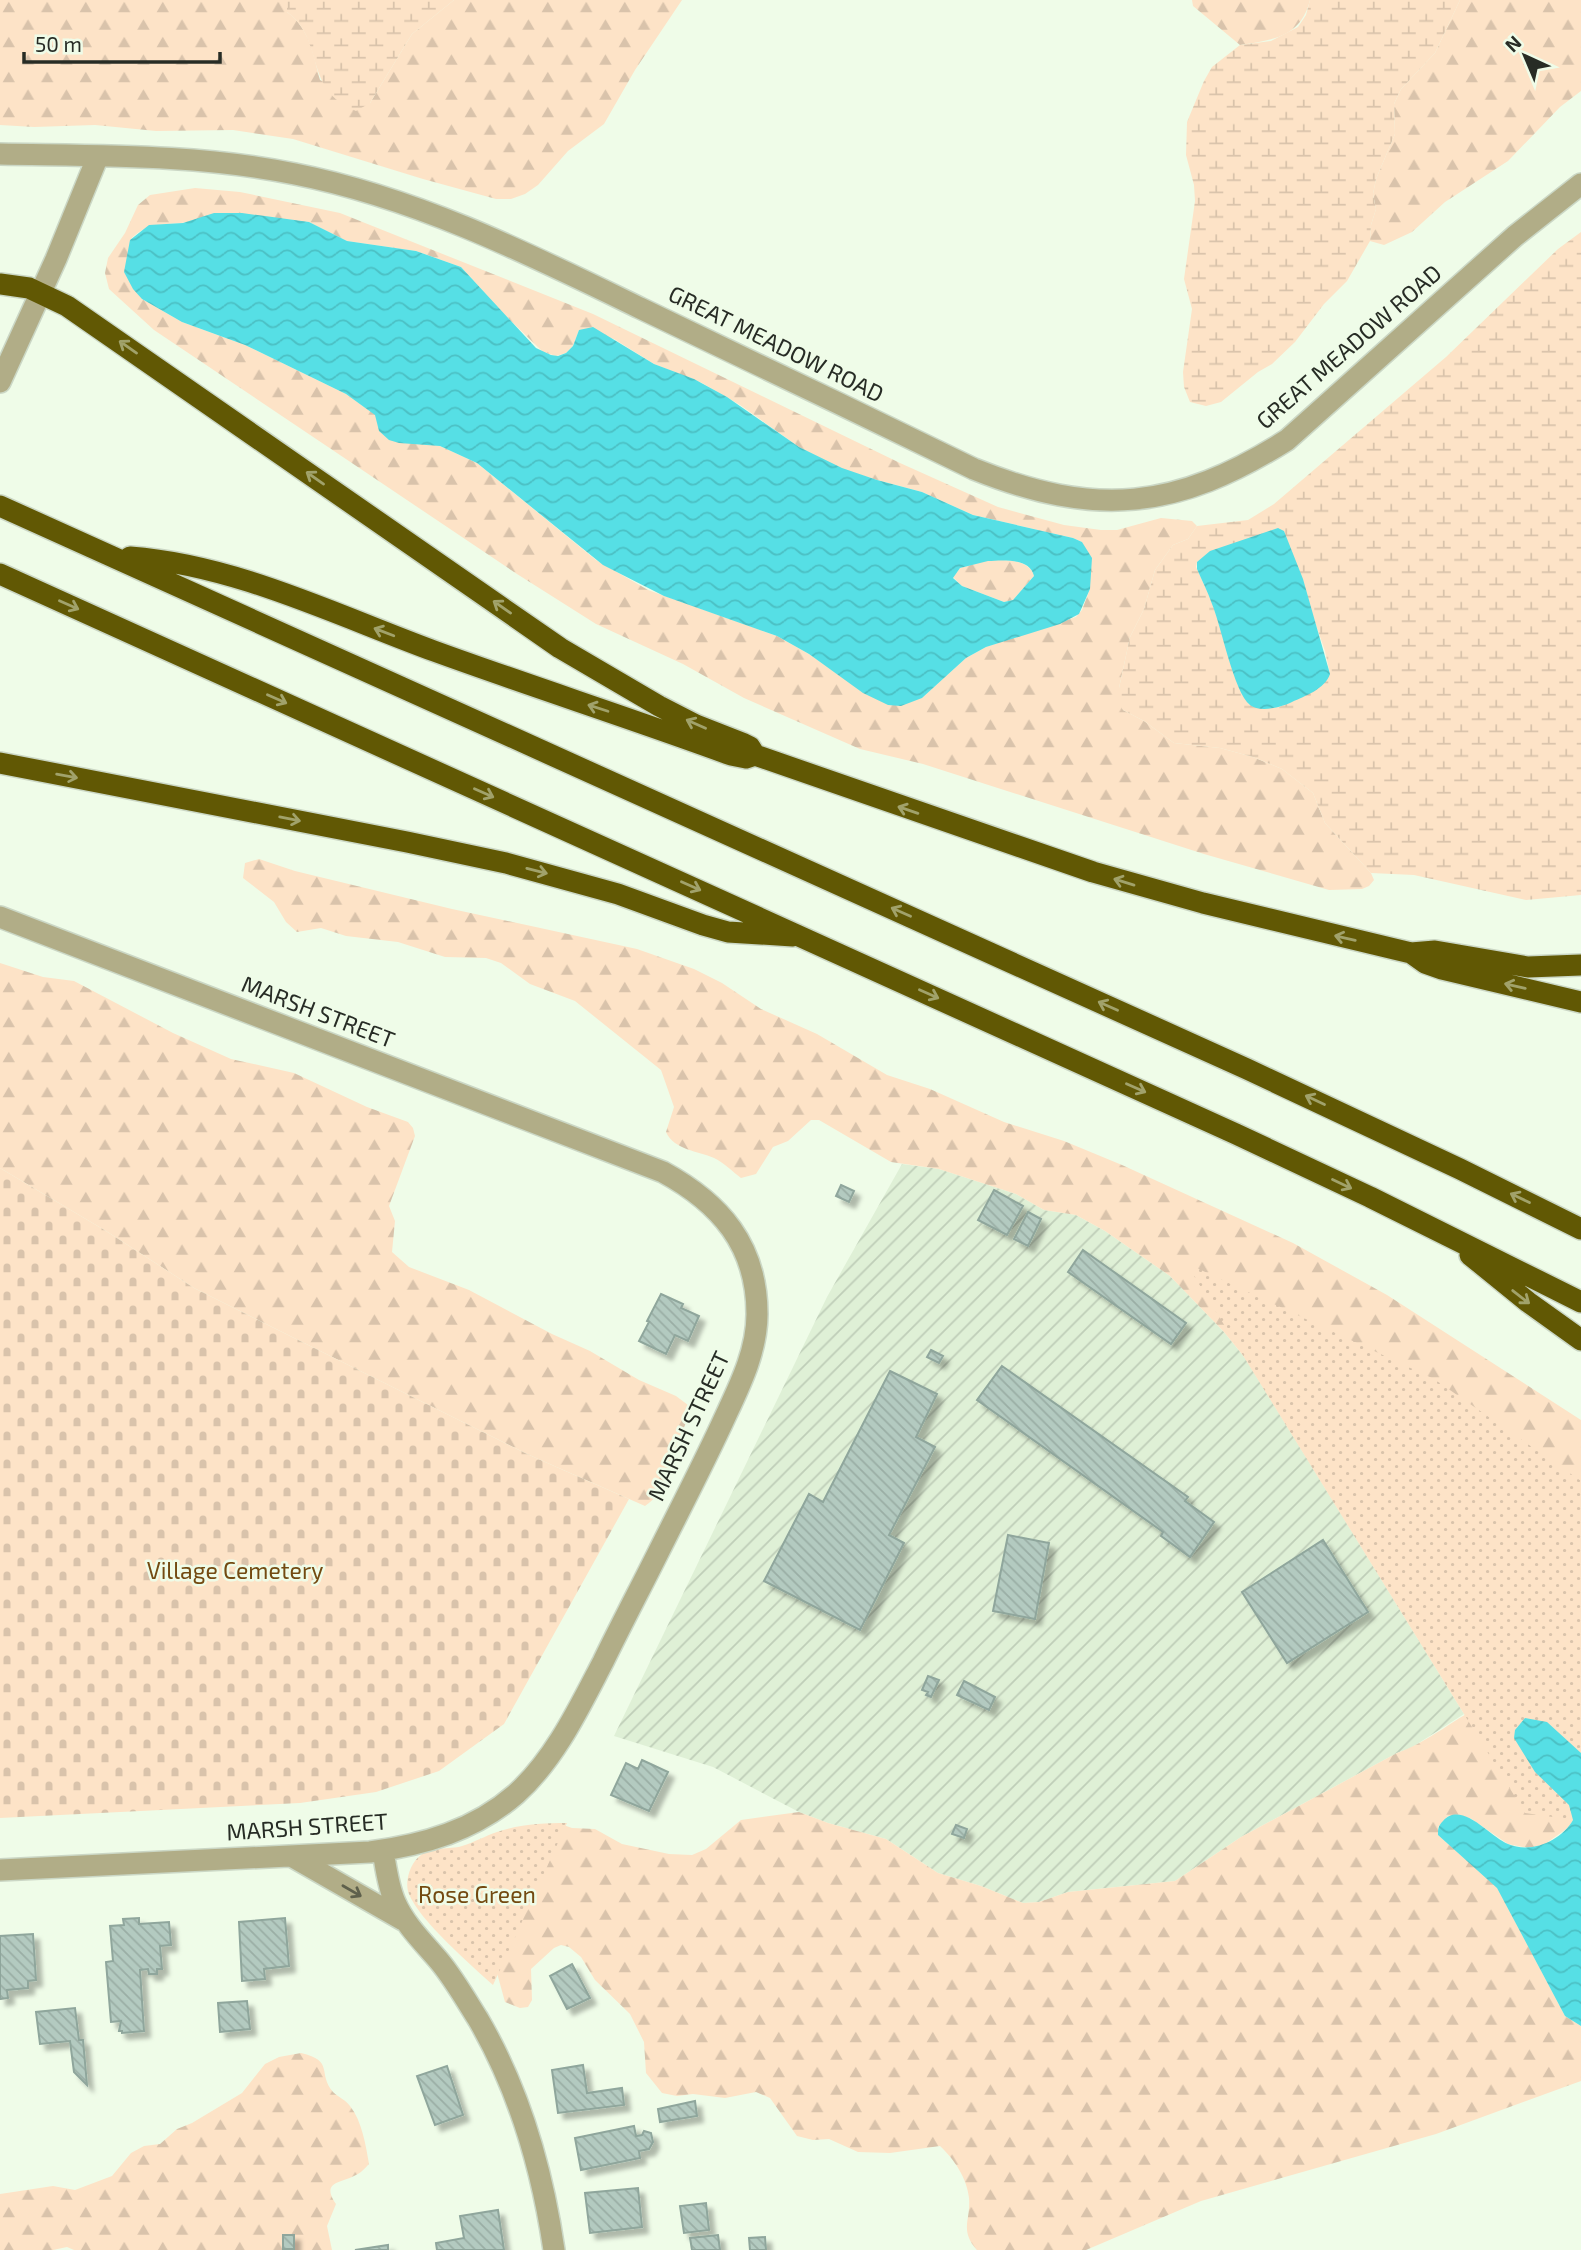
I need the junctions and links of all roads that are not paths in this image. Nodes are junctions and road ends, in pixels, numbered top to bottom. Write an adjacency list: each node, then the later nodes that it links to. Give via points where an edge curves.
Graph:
1 (0, 154): 2 (street, GREAT MEADOW ROAD)
2 (98, 156): 3 (street, GREAT MEADOW ROAD, via 243,164 351,186 402,202 513,247 974,469 1011,484 1089,500 1169,495 1249,464 1287,440 1515,236); 5 (street)
3 (1581, 184)
4 (0, 284): 5 (highway)
5 (41, 292): 6 (street); 10 (highway, one-way to 5, via 750,747 659,706 560,648 99,327)
6 (0, 382)
7 (0, 506): 8 (highway)
8 (113, 556): 10 (highway, one-way to 8, via 731,755 239,579 175,562); 17 (highway, one-way to 8, via 1285,1086)
9 (4, 575): 13 (highway, one-way to 13)
10 (755, 755): 14 (highway, one-way to 10, via 1104,876)
11 (0, 763): 13 (highway, one-way to 13, via 506,863 618,894 728,932)
12 (0, 917): 21 (street, MARSH STREET, via 663,1172 717,1210 747,1258 757,1315 752,1350 739,1387 566,1730 527,1783 494,1812 446,1836)
13 (800, 936): 18 (highway, one-way to 18)
14 (1411, 953): 15 (highway, via 1436,951 1528,967); 16 (highway, one-way to 14, via 1432,966)
15 (1581, 965)
16 (1581, 1002)
17 (1581, 1229)
18 (1451, 1237): 19 (highway); 20 (highway, one-way to 20, via 1497,1278)
19 (1581, 1302)
20 (1581, 1340)
21 (383, 1851): 22 (street, MARSH STREET); 24 (street, via 394,1901)
22 (293, 1857): 23 (street, MARSH STREET); 24 (street, one-way to 24, via 391,1912)
23 (0, 1870)
24 (414, 1930): 25 (street, via 462,1993 512,2087 531,2138)
25 (554, 2250)

